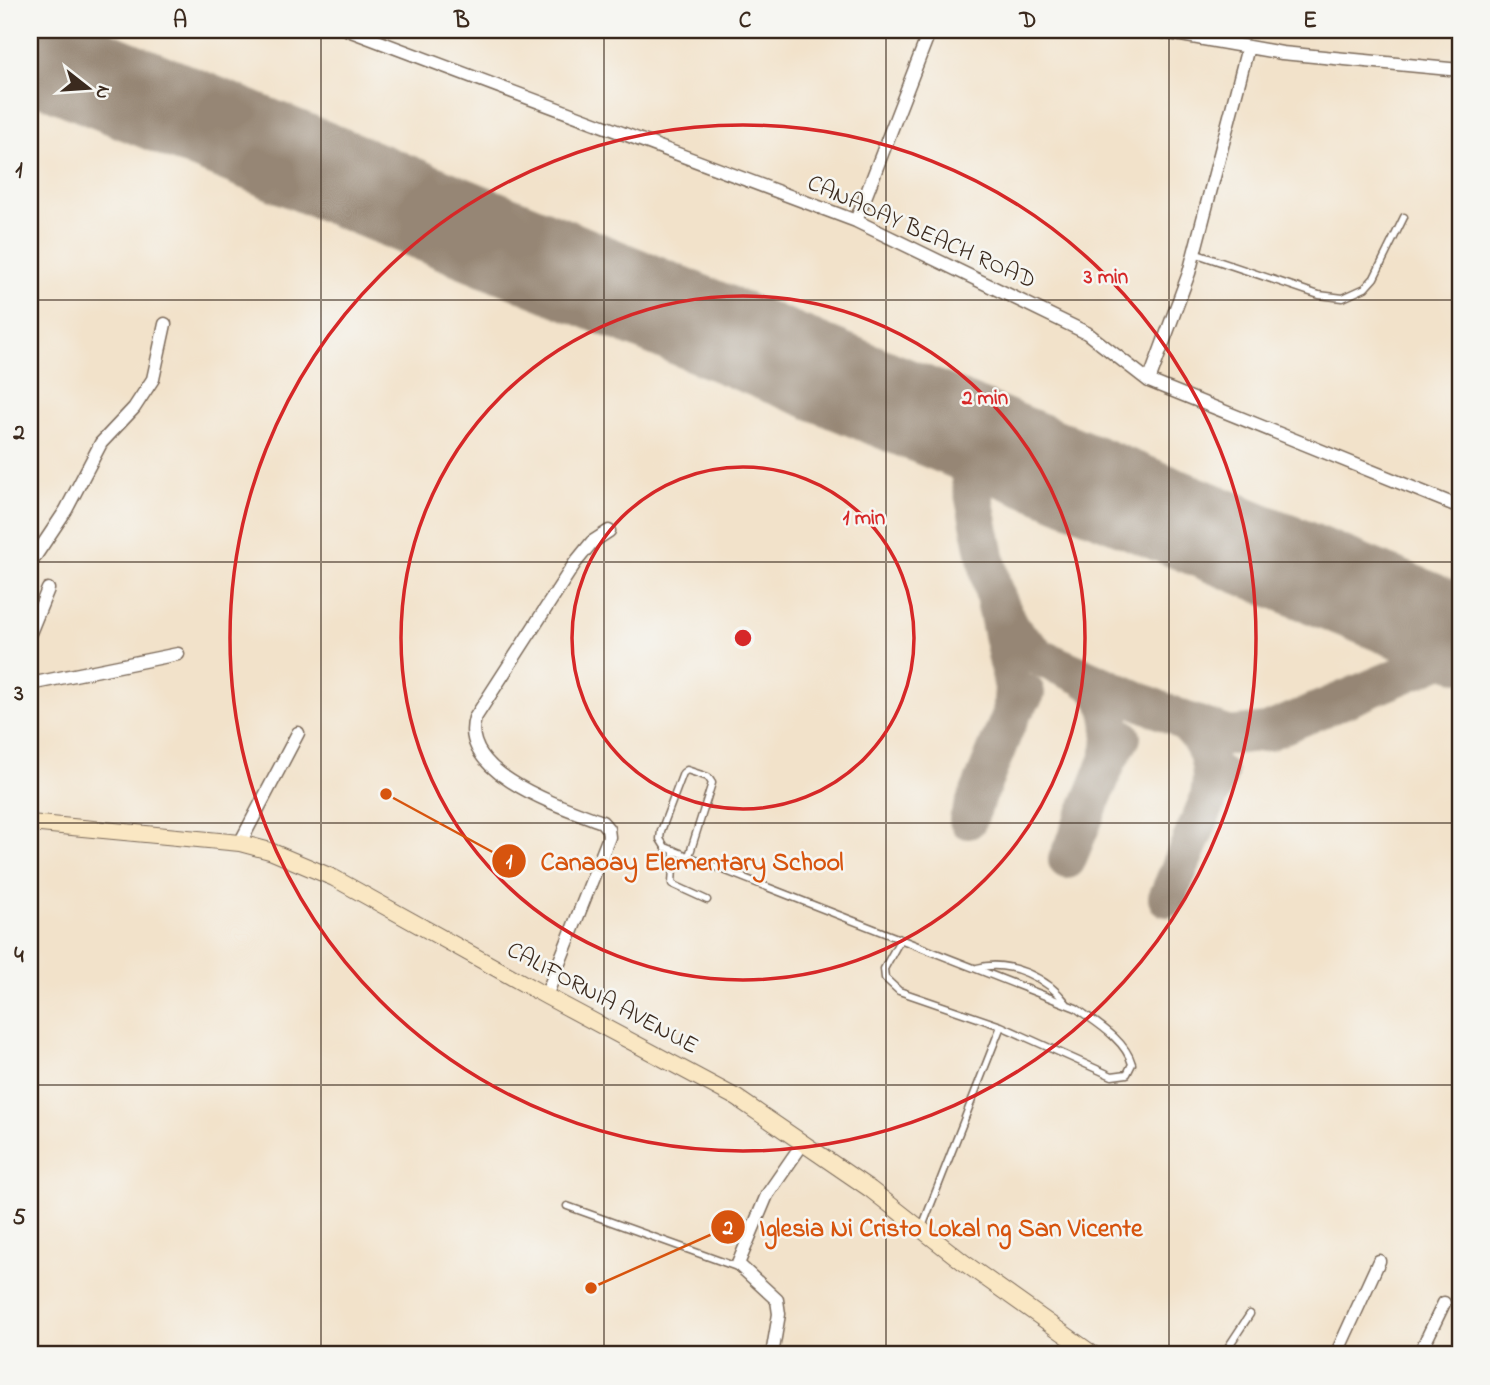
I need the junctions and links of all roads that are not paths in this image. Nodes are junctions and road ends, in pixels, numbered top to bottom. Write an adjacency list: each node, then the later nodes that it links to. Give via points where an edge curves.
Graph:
1 (348, 30): 9 (street, CANAOAY BEACH ROAD)
2 (930, 30): 9 (street)
3 (1153, 30): 6 (street)
4 (1451, 30): 5 (lane)
5 (1460, 31)
6 (1248, 47): 7 (street); 10 (street)
7 (1460, 70)
8 (1404, 217): 10 (lane, via 1374,278 1365,288 1343,298 1319,295)
9 (856, 221): 12 (street, CANAOAY BEACH ROAD, via 1087,333)
10 (1194, 253): 12 (street)
11 (165, 324): 15 (street, via 153,379 134,408 101,443 66,510)
12 (1149, 381): 13 (street, CANAOAY BEACH ROAD)
13 (1460, 507)
14 (610, 531): 28 (street, via 592,542 575,563 472,728 481,755 517,787 602,822 608,829 609,837)
15 (30, 564)
16 (48, 589): 17 (street)
17 (30, 633)
18 (178, 654): 19 (street)
19 (30, 684)
20 (298, 733): 22 (street)
21 (30, 823): 22 (street, CALIFORNIA AVENUE)
22 (240, 844): 28 (street, CALIFORNIA AVENUE, via 271,851 334,877)
23 (674, 850): 24 (lane); 24 (lane, via 660,839 683,773 708,776 712,783); 25 (lane, via 672,884)
24 (689, 856): 26 (lane)
25 (707, 900)
26 (900, 940): 27 (lane); 30 (lane, via 884,969 892,986)
27 (975, 968): 29 (lane); 29 (lane, via 1002,964 1055,987)
28 (546, 996): 31 (street, CALIFORNIA AVENUE, via 737,1098)
29 (1068, 1005): 30 (lane, via 1124,1047 1132,1064 1127,1074 1112,1076)
30 (1001, 1026): 33 (lane)
31 (803, 1143): 33 (street, CALIFORNIA AVENUE); 35 (street, via 767,1195)
32 (567, 1206): 35 (lane)
33 (921, 1230): 39 (street, CALIFORNIA AVENUE)
34 (1379, 1261): 41 (street)
35 (739, 1268): 38 (street, via 777,1300)
36 (1444, 1303): 42 (street)
37 (1250, 1314): 40 (lane)
38 (772, 1355)
39 (1094, 1355)
40 (1223, 1355)
41 (1337, 1355)
42 (1419, 1355)

